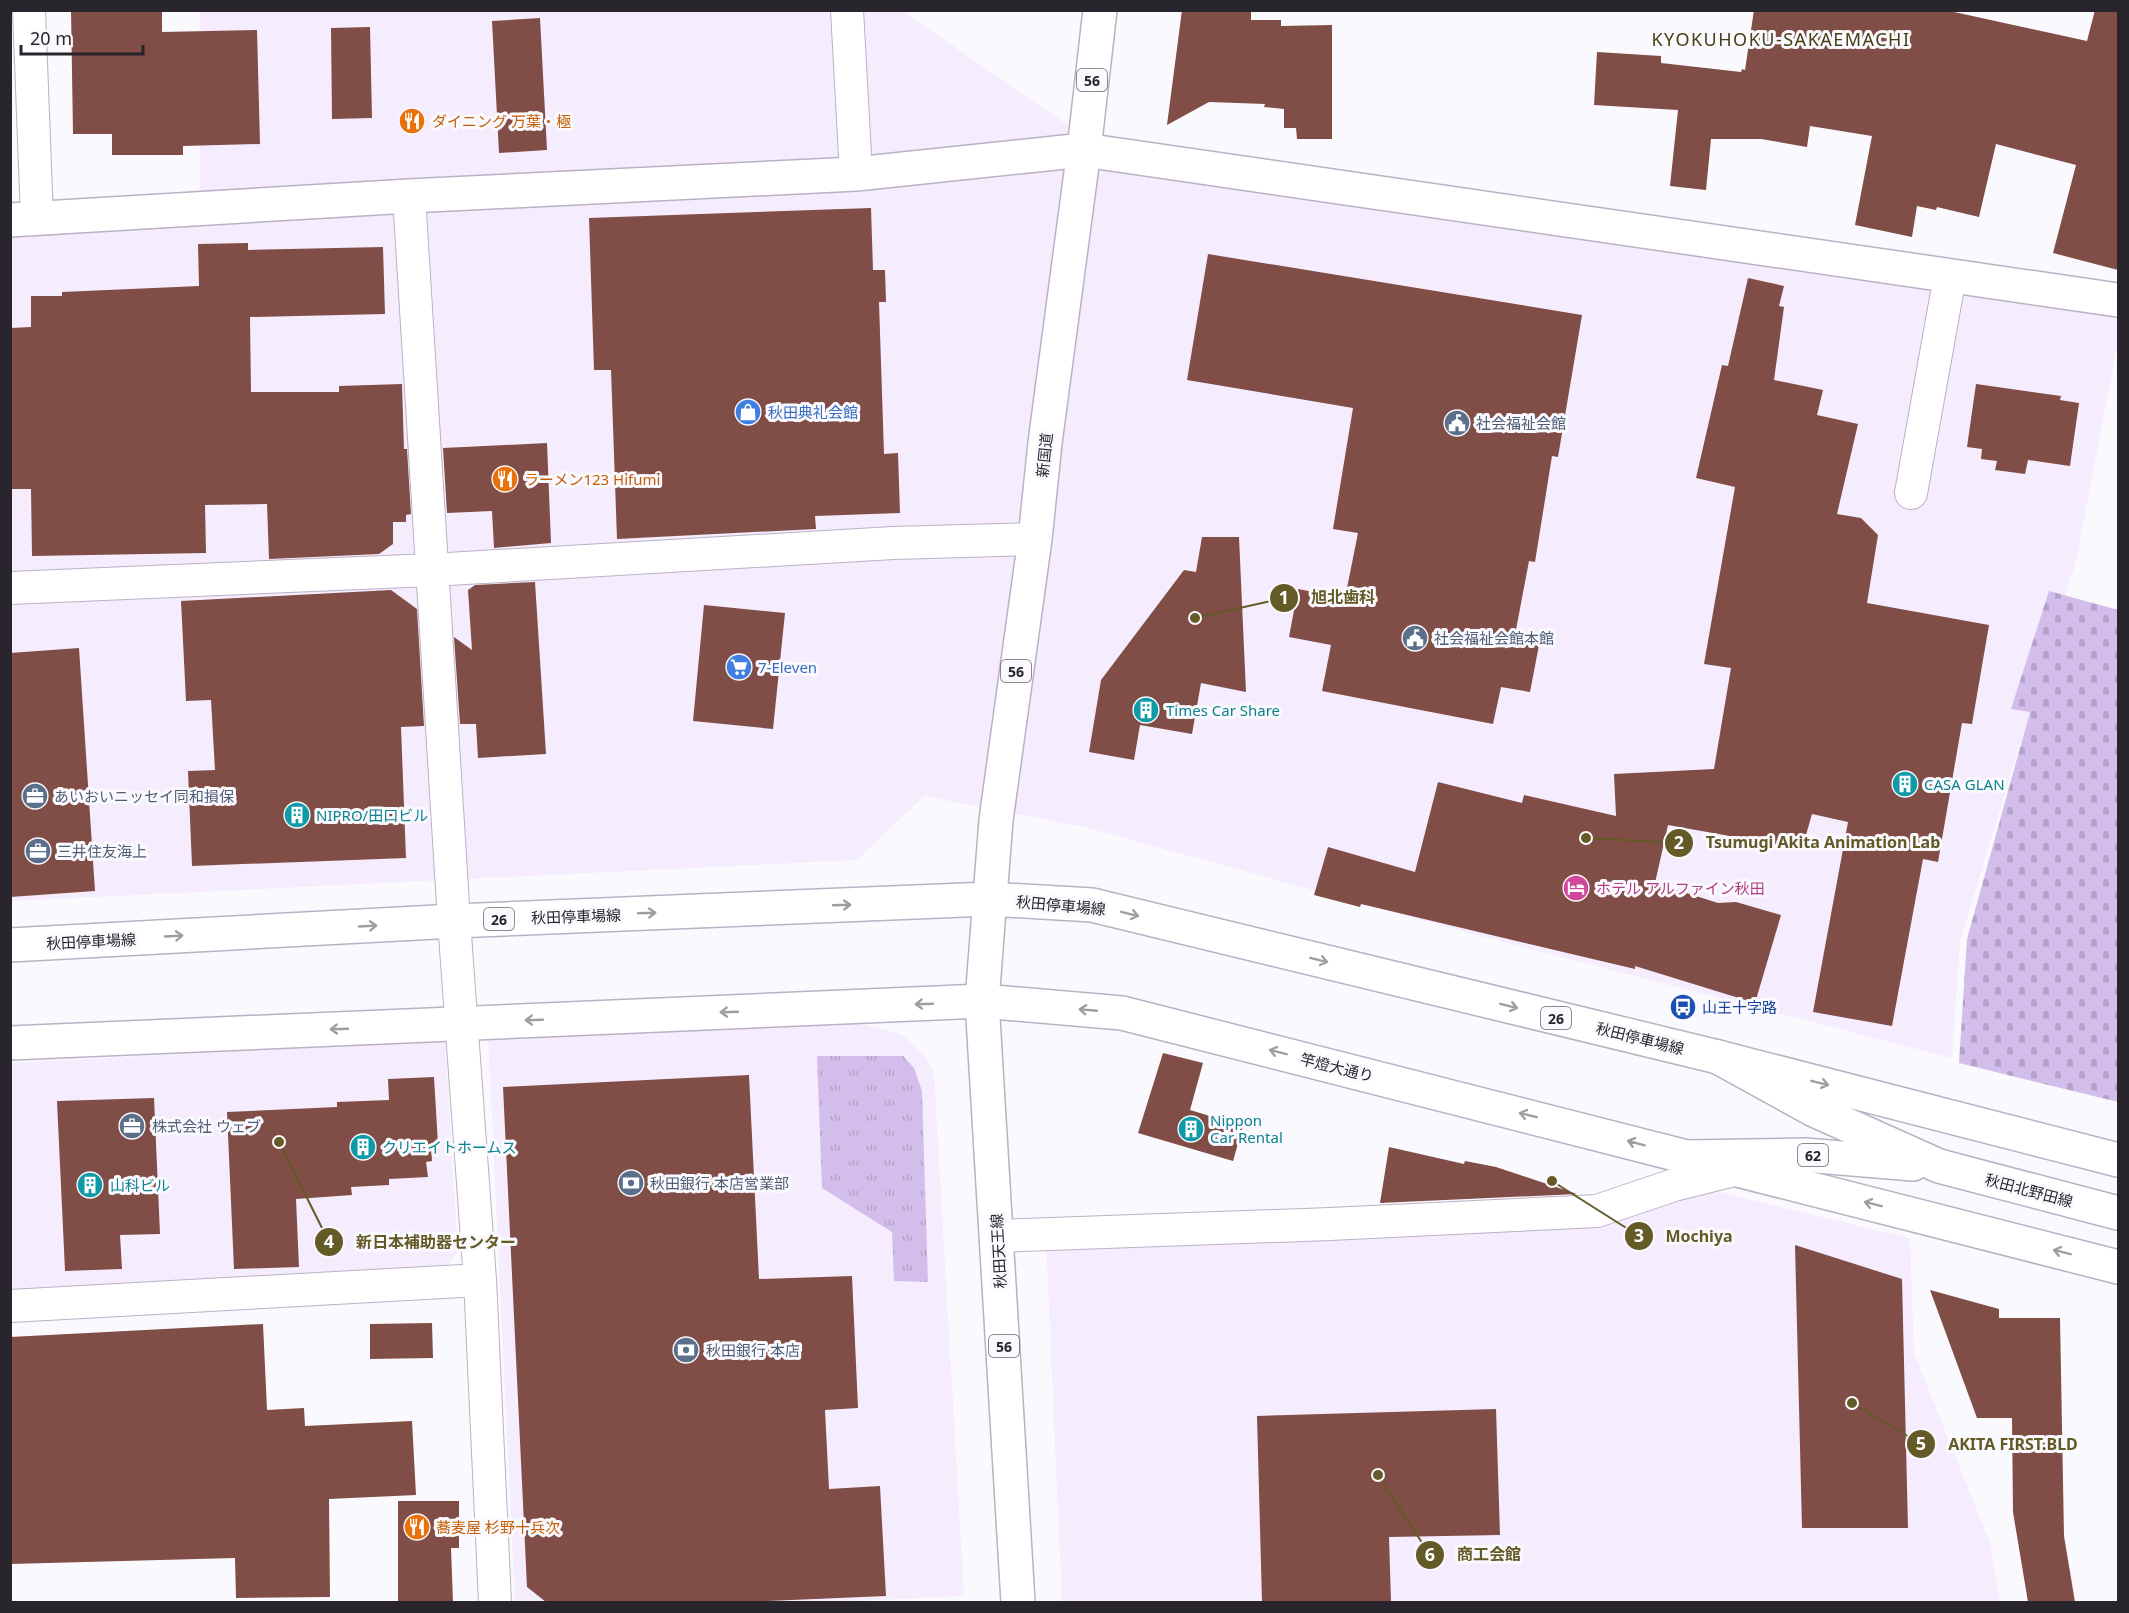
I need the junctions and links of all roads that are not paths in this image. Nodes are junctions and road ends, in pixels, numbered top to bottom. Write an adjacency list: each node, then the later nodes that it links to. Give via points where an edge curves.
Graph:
1 (29, 10): 7 (street)
2 (847, 10): 5 (street)
3 (1100, 10): 4 (main road, 新国道 / 56)
4 (1084, 150): 5 (main road); 8 (main road); 11 (main road, 新国道 / 56)
5 (856, 174): 6 (main road)
6 (409, 196): 7 (main road); 12 (street)
7 (24, 219)
8 (1950, 276): 9 (main road); 10 (street)
9 (2118, 300)
10 (1911, 493)
11 (1035, 539): 12 (street, via 881,543); 14 (main road, 新国道 / 56, via 996,820)
12 (431, 570): 13 (street); 15 (street)
13 (10, 588)
14 (989, 899): 15 (main road, 秋田停車場線 / 26, one-way to 14); 17 (main road, 秋田天王線 / 56); 20 (main road, 秋田停車場線 / 26, one-way to 20, via 1092,905)
15 (454, 921): 16 (main road, 秋田停車場線 / 26, one-way to 15); 18 (street)
16 (10, 945)
17 (982, 1001): 18 (main road, one-way to 18); 21 (main road, 竿燈大通り, one-way to 17, via 1122,1013); 26 (main road, 秋田天王線 / 56)
18 (462, 1024): 19 (main road, one-way to 19); 28 (street)
19 (10, 1043)
20 (1718, 1057): 22 (main road, 秋田停車場線 / 26, one-way to 22); 23 (main road, 62, via 1814,1110)
21 (1687, 1156): 23 (main road, 62, via 1805,1155); 24 (main road)
22 (2118, 1160)
23 (1939, 1166): 25 (main road, 秋田北野田線 / 62)
24 (1738, 1169): 26 (street, via 1597,1211); 27 (main road, one-way to 24)
25 (2118, 1213)
26 (997, 1236): 31 (main road, 秋田天王線 / 56)
27 (2118, 1267)
28 (480, 1280): 29 (street); 30 (street)
29 (10, 1306)
30 (495, 1602)
31 (1018, 1602)

